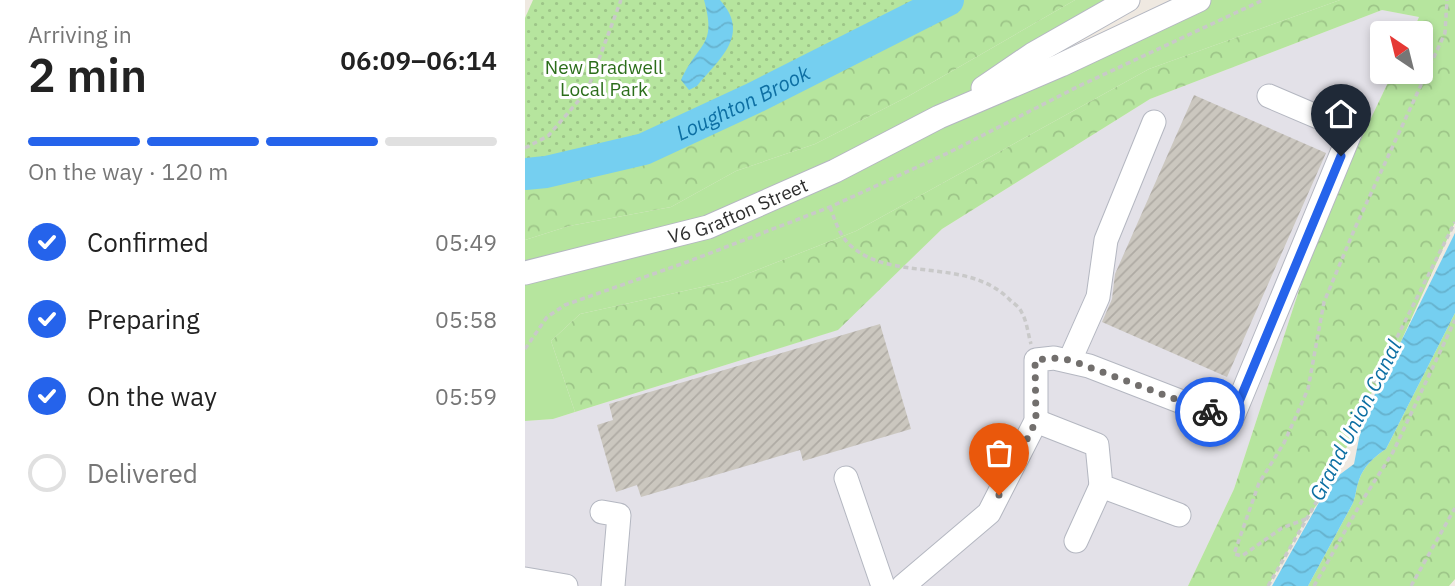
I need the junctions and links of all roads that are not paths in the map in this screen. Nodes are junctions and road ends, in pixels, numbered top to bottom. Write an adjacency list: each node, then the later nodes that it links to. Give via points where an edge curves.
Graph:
1 (1128, 0): 4 (street, V6 Grafton Street, via 1033,54)
2 (1199, 0): 4 (street, V6 Grafton Street)
3 (1269, 96): 7 (street, via 1351,131 1231,421)
4 (939, 117): 6 (street, V6 Grafton Street, via 835,171 708,228)
5 (1154, 122): 7 (street, via 1106,240 1098,297)
6 (525, 273)
7 (1070, 360): 8 (street, via 1035,360)
8 (1036, 421): 10 (street, via 1097,445); 18 (street, via 989,513)
9 (846, 478): 17 (street)
10 (1101, 486): 12 (street); 13 (street)
11 (603, 512): 16 (street, via 619,515)
12 (1179, 515)
13 (1076, 541)
14 (525, 579): 15 (street)
15 (566, 586)
16 (613, 586)
17 (883, 586)
18 (903, 586)

